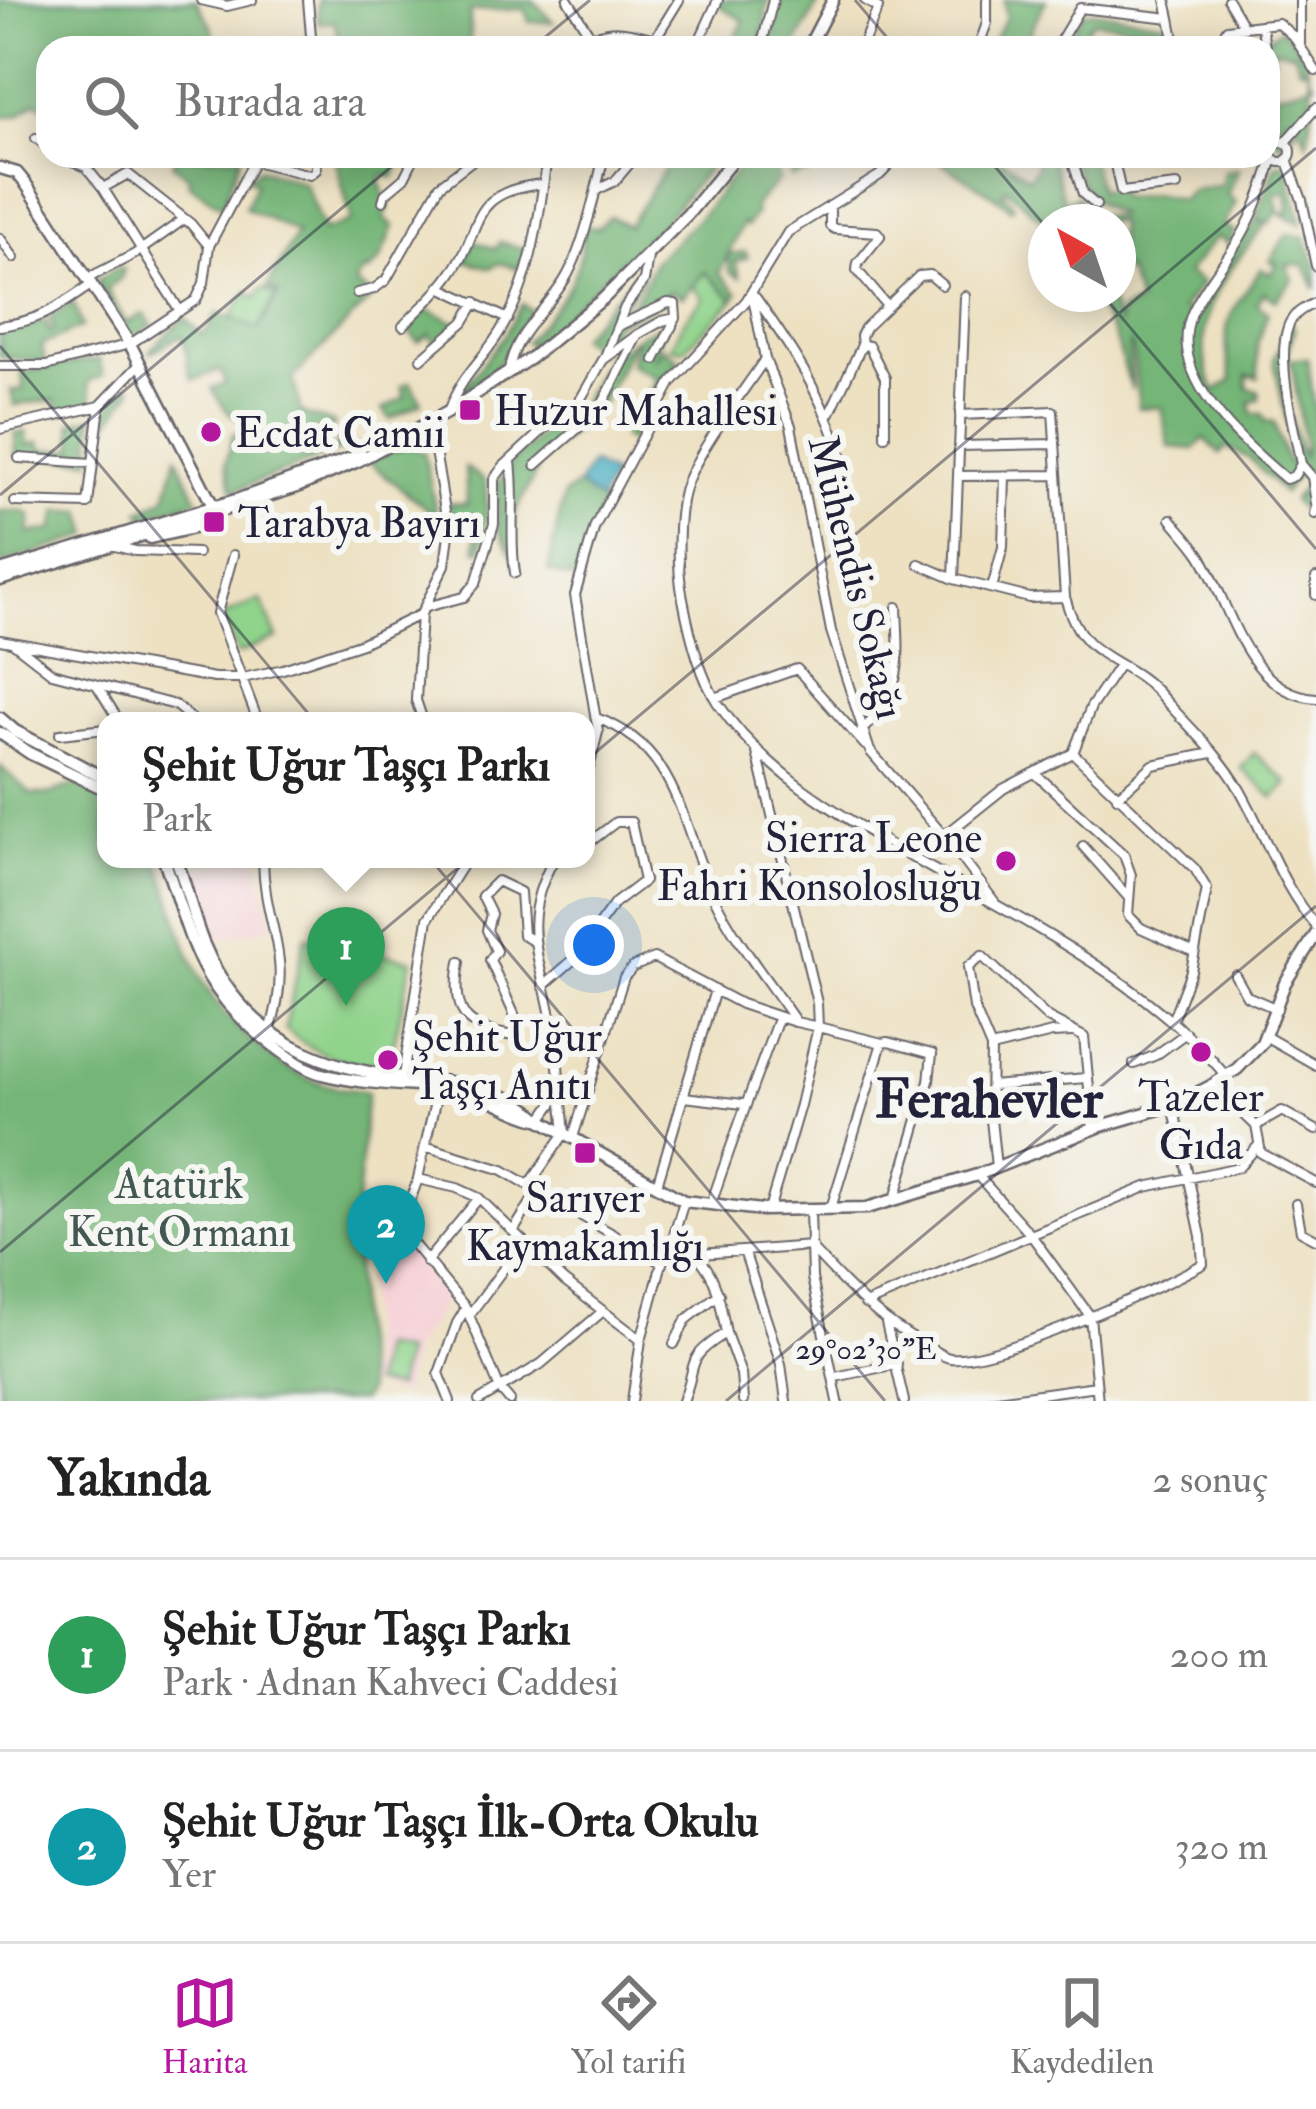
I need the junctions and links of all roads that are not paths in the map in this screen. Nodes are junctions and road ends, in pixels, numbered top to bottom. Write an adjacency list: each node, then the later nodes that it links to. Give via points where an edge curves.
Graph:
1 (201, 0): 2 (street)
2 (251, 0)
3 (308, 0): 17 (street)
4 (568, 0): 18 (street)
5 (679, 0): 21 (street)
6 (718, 0): 22 (street)
7 (773, 0): 23 (street)
8 (833, 0): 24 (main road)
9 (865, 0): 25 (street, via 878,8)
10 (987, 0): 26 (street)
11 (1166, 0): 14 (street)
12 (1228, 0): 16 (street)
13 (1300, 0): 31 (street)
14 (1170, 18): 27 (street, via 1082,8); 28 (street)
15 (1262, 27): 16 (street); 30 (street); 31 (street, via 1278,23)
16 (1245, 28): 29 (street)
17 (311, 36)
18 (583, 36)
19 (603, 36): 20 (street, via 620,29)
20 (643, 36)
21 (658, 36)
22 (701, 36)
23 (764, 36)
24 (814, 36)
25 (866, 36)
26 (982, 36)
27 (1064, 36)
28 (1173, 36)
29 (1222, 36)
30 (1263, 36)
31 (1300, 48): 32 (street)
32 (1316, 71)
33 (1316, 108): 34 (street)
34 (1280, 143)
35 (1280, 144): 36 (street, via 1290,149)
36 (1287, 159): 37 (street); 66 (street)
37 (1280, 162)
38 (0, 168): 67 (main road, via 26,184)
39 (87, 168): 55 (street)
40 (250, 168): 62 (street)
41 (282, 168): 42 (street, via 310,175)
42 (316, 168)
43 (409, 168): 57 (street)
44 (462, 168): 71 (street, via 440,185 386,280)
45 (545, 168): 53 (street)
46 (601, 168): 56 (street)
47 (625, 168): 56 (street)
48 (726, 168): 65 (main road)
49 (887, 168): 59 (street)
50 (1074, 168): 58 (street, via 1082,194)
51 (1116, 168): 54 (street, via 1121,192)
52 (1270, 168): 106 (street, via 1257,208 1190,316 1188,338 1195,374 1216,413 1286,479)
53 (543, 184): 69 (street, via 482,207); 78 (street)
54 (1178, 186)
55 (104, 188): 60 (street, via 128,174); 63 (street)
56 (596, 190): 91 (street, via 572,267 524,335)
57 (383, 201)
58 (1095, 204)
59 (830, 206): 70 (street, via 788,232); 75 (street, via 830,226 880,236 857,270)
60 (183, 220): 62 (street); 63 (street)
61 (0, 238): 64 (street)
62 (209, 247): 76 (street, via 204,283)
63 (140, 250): 67 (street); 76 (street)
64 (14, 257)
65 (648, 257): 81 (street); 91 (main road)
66 (1316, 266)
67 (89, 282): 79 (street, via 54,313); 83 (main road)
68 (943, 286): 75 (street, via 924,273)
69 (440, 287): 73 (street); 80 (street)
70 (751, 292): 85 (street, Mühendis Sokağı); 94 (street); 140 (street, via 672,382 595,526 575,595)
71 (357, 293)
72 (965, 296): 95 (street)
73 (476, 302): 78 (street); 86 (street)
74 (1316, 302): 106 (street, via 1292,319 1286,335)
75 (887, 305): 84 (street, via 865,328)
76 (180, 311): 83 (street)
77 (676, 318): 81 (street, via 668,303); 82 (street); 88 (street)
78 (508, 319): 93 (street, via 459,383)
79 (0, 326)
80 (403, 326)
81 (616, 327): 87 (street)
82 (637, 335): 87 (street); 107 (street, via 600,409)
83 (130, 344): 89 (main road); 90 (street, via 46,366)
84 (862, 345): 94 (street); 99 (street, via 885,378)
85 (765, 358): 133 (street, via 686,483 677,568); 144 (street, Mühendis Sokağı, via 791,426 831,631)
86 (421, 359)
87 (603, 360): 104 (street, via 576,407)
88 (655, 360)
89 (140, 364): 92 (street); 114 (main road)
90 (0, 366)
91 (509, 372): 93 (main road)
92 (100, 406): 97 (street); 105 (street)
93 (448, 412): 96 (main road)
94 (829, 414): 108 (street)
95 (960, 415): 100 (street, via 1053,410); 101 (street)
96 (430, 422): 98 (main road); 102 (street)
97 (0, 430)
98 (406, 435): 102 (street); 114 (main road)
99 (885, 436)
100 (1054, 444): 101 (street); 109 (street)
101 (959, 446): 110 (street)
102 (434, 452): 128 (street, via 449,535 445,565)
103 (19, 458): 105 (street)
104 (511, 460): 120 (street); 128 (street, via 494,479 494,524 476,584 464,598)
105 (92, 463): 112 (street, via 88,504)
106 (1301, 464): 113 (street, via 1312,477)
107 (536, 465)
108 (847, 473)
109 (1057, 475): 111 (street); 126 (street)
110 (958, 476): 111 (street); 122 (street)
111 (1005, 476): 124 (street, via 1003,547)
112 (15, 502)
113 (1316, 509)
114 (213, 510): 116 (main road, via 207,524); 121 (main road)
115 (1171, 518): 134 (street, via 1199,553 1263,673 1293,696)
116 (112, 545): 117 (street); 121 (main road)
117 (197, 553)
118 (233, 555): 131 (street, via 217,613)
119 (920, 564): 122 (street)
120 (515, 573)
121 (0, 575)
122 (955, 579): 124 (street)
123 (1315, 580): 125 (street)
124 (992, 588): 126 (street)
125 (1316, 595)
126 (1065, 597): 130 (street, via 1093,651)
127 (897, 607): 144 (street, via 896,684)
128 (422, 610): 131 (street, via 362,643); 138 (street)
129 (5, 640): 131 (street); 132 (street, via 52,673)
130 (1119, 664): 149 (street, via 1148,681); 151 (street)
131 (243, 678): 137 (street)
132 (97, 685): 135 (street); 136 (street)
133 (715, 698): 147 (street); 148 (street, via 797,669)
134 (1316, 698)
135 (114, 712)
136 (183, 712)
137 (255, 712)
138 (420, 712)
139 (595, 712): 142 (street)
140 (595, 712)
141 (0, 718): 152 (main road)
142 (596, 718): 150 (street); 178 (street, via 623,727 652,752 716,900)
143 (97, 730): 146 (street)
144 (862, 730): 148 (street, Mühendis Sokağı)
145 (0, 733): 154 (main road)
146 (60, 734)
147 (755, 747): 167 (street, via 845,818); 179 (street)
148 (870, 751): 156 (street, Mühendis Sokağı)
149 (1212, 753): 155 (street, via 1153,765); 168 (street)
150 (595, 754)
151 (1073, 754): 153 (street); 155 (street)
152 (97, 774)
153 (1037, 775): 156 (street, via 1003,789); 166 (street, via 1124,855)
154 (97, 786)
155 (1117, 797): 170 (street, via 1208,889)
156 (944, 836): 167 (street, Mühendis Sokağı)
157 (595, 838): 173 (street, via 616,821 631,822 644,880)
158 (1083, 846): 166 (street)
159 (167, 868): 193 (main road, via 210,985 234,1014 316,1072)
160 (179, 868): 180 (main road, via 223,983)
161 (264, 868): 180 (street, via 282,965)
162 (460, 868): 189 (street, via 428,919)
163 (549, 868): 165 (street)
164 (552, 868): 165 (street)
165 (547, 871): 169 (street)
166 (1130, 899): 170 (street, via 1128,914 1141,928)
167 (999, 908): 177 (street)
168 (1316, 930): 175 (main road)
169 (532, 941): 171 (street, via 523,935 520,892 497,881 482,896 496,951 490,960 515,1036 470,1023 456,996); 173 (street)
170 (1195, 952): 177 (street)
171 (460, 962)
172 (1235, 975): 175 (street, via 1247,996)
173 (543, 986): 194 (street)
174 (716, 990): 176 (street); 195 (street); 202 (street, via 654,958 633,967)
175 (1276, 1009): 183 (main road)
176 (778, 1019): 178 (street); 196 (street)
177 (1172, 1021): 182 (street)
178 (796, 1022): 179 (street)
179 (818, 1027): 184 (street); 217 (street)
180 (270, 1031): 189 (main road, via 347,1070)
181 (1074, 1032): 185 (street); 185 (street, via 982,956 968,967); 190 (street, via 1084,1037)
182 (1186, 1033): 186 (street); 188 (street)
183 (1265, 1036): 187 (street); 188 (main road)
184 (883, 1043): 214 (street, via 932,1054); 218 (street)
185 (991, 1048): 192 (street)
186 (1134, 1064)
187 (1316, 1065)
188 (1226, 1076): 191 (main road)
189 (403, 1078): 198 (main road, via 481,1086)
190 (1086, 1078): 192 (street); 200 (street)
191 (1214, 1085): 197 (main road); 199 (street)
192 (991, 1086): 205 (street)
193 (438, 1089): 198 (main road, via 486,1096); 203 (street)
194 (560, 1092): 198 (street); 202 (street)
195 (684, 1097): 196 (street); 210 (street)
196 (743, 1104): 216 (street)
197 (1173, 1105): 200 (main road); 207 (street)
198 (541, 1120): 202 (main road)
199 (1256, 1126): 201 (street, via 1282,1111); 204 (street)
200 (1094, 1129): 205 (main road)
201 (1316, 1130)
202 (569, 1135): 210 (main road); 211 (street)
203 (425, 1146): 208 (street); 211 (street)
204 (1257, 1147): 207 (street, via 1239,1167); 209 (street)
205 (996, 1167): 206 (main road)
206 (977, 1174): 214 (main road); 222 (street)
207 (1188, 1175): 222 (street); 234 (street, via 1203,1264)
208 (418, 1179): 212 (street); 228 (street, via 400,1228)
209 (1316, 1183)
210 (657, 1186): 213 (main road)
211 (534, 1188): 220 (street); 229 (street)
212 (478, 1198): 220 (street); 228 (street)
213 (684, 1201): 216 (main road); 221 (street)
214 (895, 1201): 218 (main road)
215 (1296, 1204): 223 (street, via 1301,1231)
216 (710, 1205): 217 (main road)
217 (769, 1210): 219 (main road)
218 (831, 1210): 219 (main road)
219 (810, 1211): 225 (street)
220 (514, 1231): 224 (street)
221 (674, 1234): 227 (street); 229 (street)
222 (1031, 1235): 231 (street); 234 (street)
223 (1316, 1239)
224 (524, 1241): 232 (street); 233 (street)
225 (812, 1247): 226 (street); 231 (street); 240 (street)
226 (744, 1251): 227 (street); 249 (street)
227 (699, 1254): 230 (street)
228 (427, 1262): 232 (street)
229 (662, 1263): 237 (street)
230 (719, 1294): 236 (street); 238 (street, via 686,1320)
231 (863, 1304): 235 (street)
232 (468, 1312): 242 (street); 244 (street, via 440,1373)
233 (602, 1312): 237 (street); 242 (street)
234 (1090, 1316): 235 (street, via 948,1358); 241 (street)
235 (886, 1322): 239 (street)
236 (727, 1333): 243 (street); 248 (street, via 698,1352)
237 (641, 1340): 247 (street)
238 (674, 1344)
239 (898, 1364): 240 (street); 251 (street)
240 (835, 1377): 250 (street)
241 (1096, 1386): 252 (street); 253 (street)
242 (500, 1389): 245 (street); 246 (street)
243 (743, 1400)
244 (450, 1401)
245 (478, 1401)
246 (509, 1401)
247 (632, 1401)
248 (683, 1401)
249 (786, 1401)
250 (838, 1401)
251 (904, 1401)
252 (990, 1401)
253 (1098, 1401)

